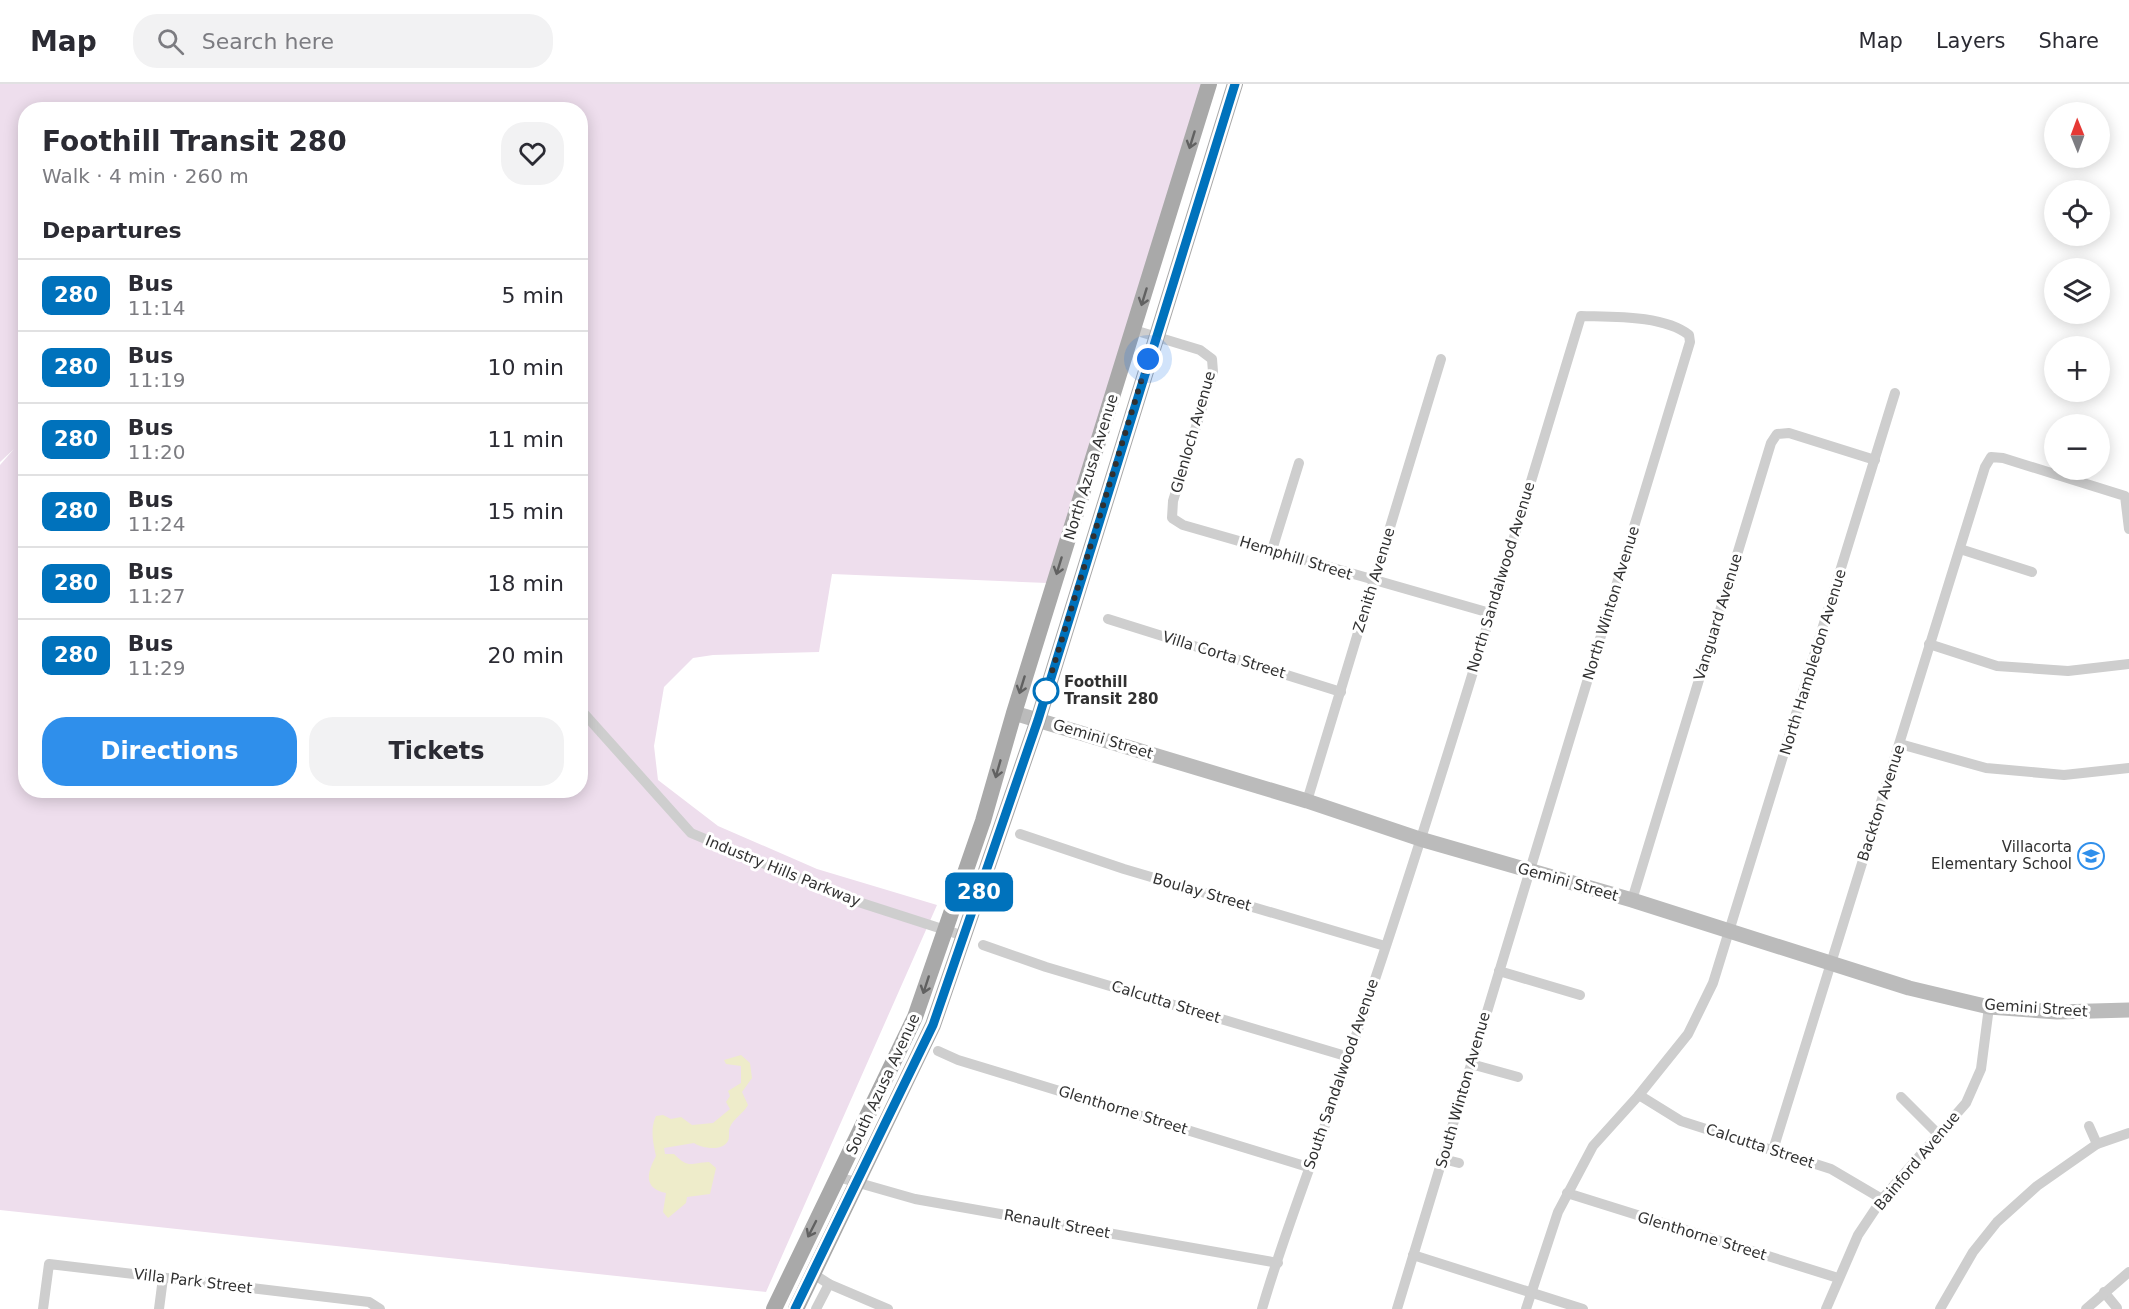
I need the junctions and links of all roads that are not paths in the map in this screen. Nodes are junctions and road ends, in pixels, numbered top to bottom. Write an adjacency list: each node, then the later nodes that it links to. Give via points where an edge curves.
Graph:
1 (1209, 84): 3 (main road, North Azusa Avenue, one-way to 3)
2 (1235, 84): 5 (main road, North Azusa Avenue)
3 (1134, 330): 5 (street, Glenloch Avenue); 16 (main road, North Azusa Avenue, one-way to 16)
4 (1689, 334): 17 (street, North Sandalwood Avenue, via 1681,328 1636,318 1581,316); 31 (street, North Winton Avenue, via 1690,342)
5 (1155, 337): 10 (street, Glenloch Avenue, via 1200,350 1212,359 1213,372 1173,501); 19 (main road, North Azusa Avenue)
6 (1441, 359): 15 (street, Zenith Avenue)
7 (1895, 393): 8 (street, North Hambledon Avenue)
8 (1875, 460): 32 (street, Vanguard Avenue, via 1789,433 1777,434 1771,443); 34 (street, North Hambledon Avenue)
9 (1299, 463): 13 (street)
10 (1172, 518): 13 (street, Hemphill Street, via 1183,525)
11 (2129, 529): 12 (street, Backton Avenue, via 2125,496 1991,457)
12 (1960, 549): 14 (street); 20 (street, Backton Avenue)
13 (1272, 550): 15 (street, Hemphill Street)
14 (2032, 572)
15 (1374, 582): 17 (street, Hemphill Street); 22 (street, Zenith Avenue)
16 (1050, 597): 19 (main road, via 1059,611); 23 (main road, North Azusa Avenue, one-way to 23)
17 (1490, 613): 30 (street, North Sandalwood Avenue)
18 (1108, 619): 22 (street, Villa Corta Street)
19 (1061, 644): 25 (main road, North Azusa Avenue)
20 (1929, 644): 21 (street, via 1997,666 2068,671); 26 (street, Backton Avenue)
21 (2129, 664)
22 (1341, 692): 28 (street, Zenith Avenue)
23 (1014, 712): 25 (street, Gemini Street); 33 (main road, South Azusa Avenue, one-way to 33, via 983,821)
24 (588, 718): 33 (street, Industry Hills Parkway, via 691,833 846,898)
25 (1038, 720): 28 (street, Gemini Street); 35 (main road, South Azusa Avenue)
26 (1900, 744): 27 (street, via 1986,768 2064,775); 38 (street, Backton Avenue)
27 (2129, 768)
28 (1307, 801): 30 (street, Gemini Street)
29 (1020, 834): 37 (street, Boulay Street)
30 (1420, 839): 31 (street, Gemini Street); 37 (street, South Sandalwood Avenue)
31 (1529, 871): 32 (street, Gemini Street); 39 (street, South Winton Avenue)
32 (1632, 900): 34 (street, Gemini Street)
33 (944, 930): 35 (street, Industry Hills Parkway); 57 (main road, South Azusa Avenue, one-way to 57, via 915,1017)
34 (1729, 930): 38 (street, Gemini Street); 47 (street, North Hambledon Avenue, via 1713,983 1688,1034)
35 (964, 936): 58 (main road, South Azusa Avenue, via 933,1025)
36 (983, 945): 44 (street, Calcutta Street)
37 (1385, 946): 44 (street, South Sandalwood Avenue)
38 (1830, 963): 41 (street, Gemini Street, via 1909,988); 53 (street, Backton Avenue)
39 (1499, 971): 40 (street); 45 (street, South Winton Avenue)
40 (1580, 994)
41 (1989, 1007): 42 (street, Gemini Street, via 2057,1012); 50 (street, Bainford Avenue, via 1981,1069 1966,1103)
42 (2129, 1010)
43 (938, 1051): 56 (street, Glenthorne Street)
44 (1349, 1057): 56 (street, South Sandalwood Avenue)
45 (1471, 1064): 46 (street); 54 (street, South Winton Avenue)
46 (1518, 1077)
47 (1639, 1095): 53 (street, Calcutta Street, via 1681,1121); 59 (street, North Hambledon Avenue, via 1593,1146)
48 (1900, 1097): 50 (street)
49 (2089, 1126): 52 (street)
50 (1937, 1133): 60 (street, Bainford Avenue)
51 (2129, 1133): 52 (street)
52 (2097, 1144): 83 (street, via 2037,1186 1997,1222 1967,1261)
53 (1773, 1150): 60 (street, Calcutta Street, via 1831,1169)
54 (1443, 1159): 55 (street); 61 (street, South Winton Avenue)
55 (1459, 1163)
56 (1308, 1167): 62 (street, South Sandalwood Avenue)
57 (838, 1177): 58 (street, Renault Street); 74 (main road, South Azusa Avenue, one-way to 74)
58 (858, 1184): 62 (street, Renault Street, via 915,1199); 64 (main road, South Azusa Avenue)
59 (1567, 1193): 66 (street, Glenthorne Street); 68 (street, North Hambledon Avenue)
60 (1882, 1199): 66 (street, Bainford Avenue, via 1858,1235)
61 (1413, 1255): 68 (street); 79 (street, South Winton Avenue)
62 (1278, 1263): 78 (street, South Sandalwood Avenue)
63 (2129, 1272): 69 (street)
64 (812, 1273): 67 (street); 75 (main road, South Azusa Avenue)
65 (163, 1278): 71 (street, Villa Park Street, via 49,1264); 72 (street); 73 (street, Villa Park Street, via 369,1302)
66 (1838, 1278): 82 (street, Bainford Avenue)
67 (829, 1284): 76 (street); 77 (street)
68 (1531, 1292): 80 (street, North Hambledon Avenue); 81 (street)
69 (2104, 1292): 70 (street); 84 (street)
70 (2117, 1308)
71 (43, 1309)
72 (159, 1309)
73 (380, 1309)
74 (774, 1309)
75 (795, 1309)
76 (816, 1309)
77 (888, 1309)
78 (1262, 1309)
79 (1397, 1309)
80 (1526, 1309)
81 (1583, 1309)
82 (1826, 1309)
83 (1940, 1309)
84 (2086, 1309)

